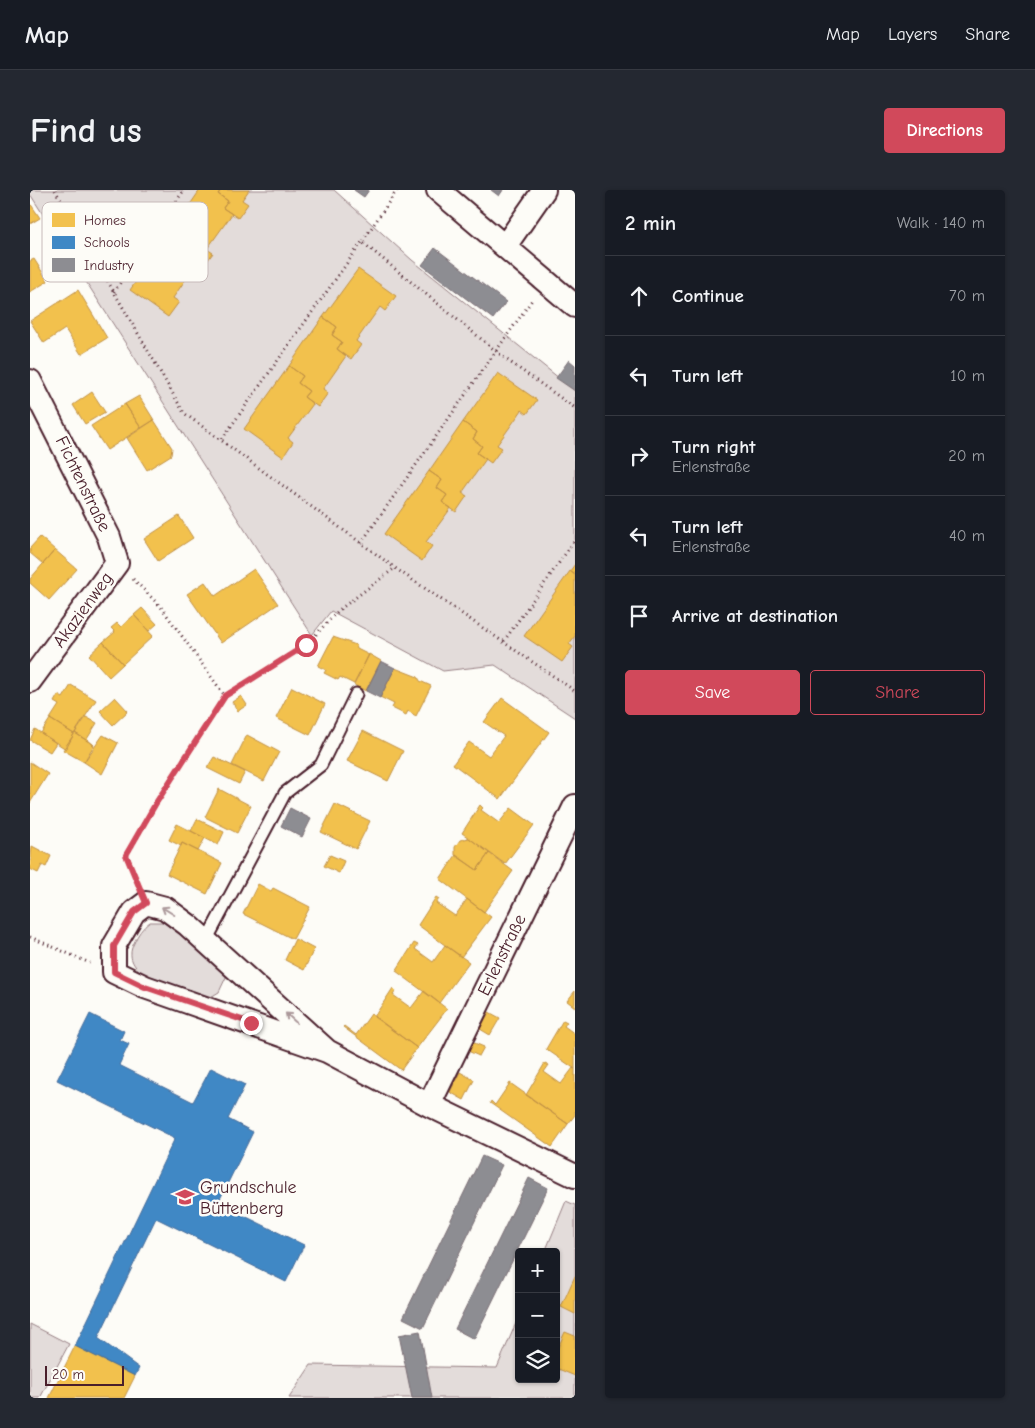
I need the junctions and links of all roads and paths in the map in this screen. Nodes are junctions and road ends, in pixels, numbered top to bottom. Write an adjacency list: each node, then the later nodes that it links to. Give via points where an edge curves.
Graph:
1 (55, 190): 6 (path)
2 (184, 190): 7 (path)
3 (397, 190): 8 (path)
4 (438, 190): 9 (street)
5 (544, 190): 9 (street)
6 (62, 202)
7 (176, 202)
8 (362, 242): 15 (path); 18 (path)
9 (505, 246): 10 (street)
10 (545, 281): 14 (street); 15 (path)
11 (108, 282): 13 (path)
12 (121, 282): 13 (path)
13 (114, 292): 18 (path, via 184,413)
14 (575, 306)
15 (496, 350): 17 (path); 20 (path)
16 (30, 381): 21 (street, Fichtenstraße, via 104,528)
17 (575, 408)
18 (222, 439): 20 (path)
19 (575, 540): 23 (path)
20 (361, 543): 22 (path)
21 (117, 563): 24 (street, Akazienweg); 27 (path, via 161,607)
22 (395, 568): 23 (path); 27 (path, via 339,610 306,645)
23 (504, 641): 25 (path)
24 (30, 681)
25 (575, 691)
26 (356, 694): 31 (lane, via 321,765 285,793)
27 (225, 696): 29 (path, via 126,855)
28 (575, 806): 34 (street, Erlenstraße)
29 (146, 903): 31 (street, one-way to 29, via 164,908); 32 (street, via 134,912 114,946)
30 (30, 937): 32 (path)
31 (206, 940): 33 (street, one-way to 31)
32 (114, 972): 33 (street, via 145,987)
33 (326, 1051): 34 (street)
34 (429, 1105): 35 (street)
35 (575, 1176)

